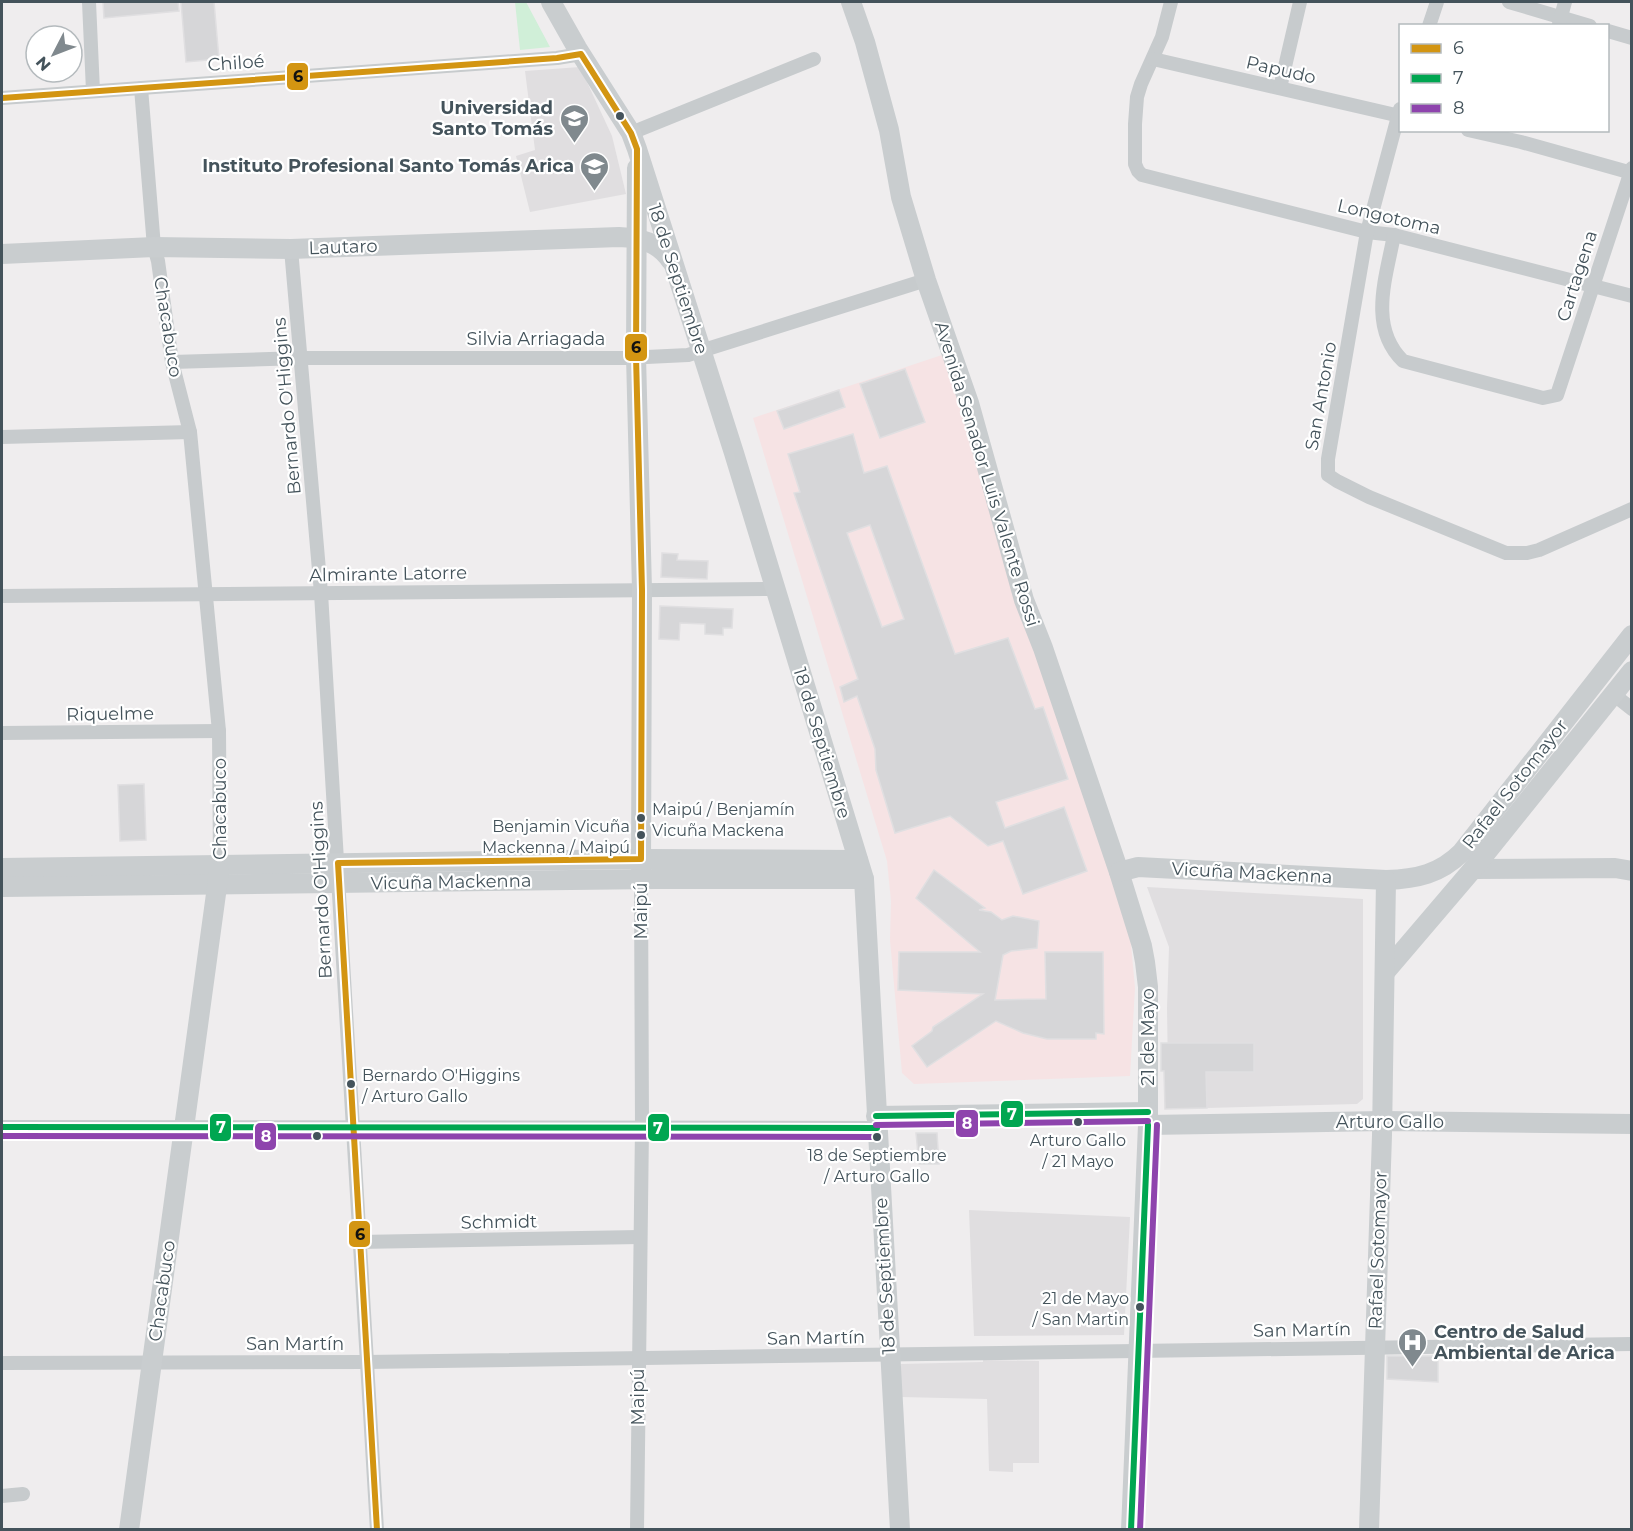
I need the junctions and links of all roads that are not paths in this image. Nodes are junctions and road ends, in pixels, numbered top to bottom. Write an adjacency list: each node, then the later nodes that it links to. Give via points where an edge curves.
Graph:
1 (89, 2): 19 (street)
2 (551, 2): 14 (main road, 18 de Septiembre)
3 (851, 2): 34 (main road, Avenida Senador Luis Valente Rossi, via 889,130 901,196)
4 (1171, 2): 16 (street)
5 (1300, 2): 18 (street)
6 (1437, 2): 10 (street)
7 (1509, 2): 9 (street)
8 (1565, 2): 9 (street)
9 (1560, 21): 11 (street)
10 (1430, 24)
11 (1578, 24)
12 (1609, 31): 13 (street)
13 (1632, 38)
14 (581, 54): 17 (street, Chiloé); 25 (main road, 18 de Septiembre)
15 (814, 59): 25 (street)
16 (1153, 59): 18 (street, Papudo); 27 (street, Longotoma, via 1136,105 1139,173)
17 (141, 88): 19 (street, Chiloé); 30 (street, Chacabuco)
18 (1280, 88): 21 (street, Papudo)
19 (93, 91): 20 (street, Chiloé)
20 (2, 98)
21 (1399, 114)
22 (1399, 118): 27 (street, San Antonio)
23 (1486, 132): 24 (street)
24 (1522, 136): 26 (street)
25 (634, 141): 29 (main road, Maipú); 33 (main road, 18 de Septiembre)
26 (1631, 171): 35 (street, Cartagena)
27 (1367, 232): 28 (street, Longotoma); 43 (street, San Antonio, via 1328,475 1369,497 1506,553 1539,550)
28 (1394, 235): 35 (street, Longotoma); 35 (street, Cartagena, via 1382,322 1392,350 1403,361 1543,398 1557,395)
29 (637, 238): 31 (main road, Lautaro); 33 (main road, Lautaro, via 661,249); 38 (main road, Maipú)
30 (154, 247): 31 (main road, Lautaro); 32 (main road, Lautaro); 40 (street, Chacabuco)
31 (291, 249): 39 (street, Bernardo O'Higgins)
32 (2, 254)
33 (674, 266): 37 (main road, 18 de Septiembre)
34 (926, 280): 37 (street, Silvia Arriagada); 63 (main road, Avenida Senador Luis Valente Rossi, via 969,403 1024,600)
35 (1593, 285): 36 (street, Longotoma)
36 (1632, 296)
37 (702, 352): 38 (street, Silvia Arriagada); 44 (main road, 18 de Septiembre)
38 (636, 356): 39 (street, Silvia Arriagada); 45 (main road, Maipú)
39 (301, 358): 40 (street, Silvia Arriagada); 46 (street, Bernardo O'Higgins)
40 (172, 362): 41 (street, Chacabuco)
41 (190, 432): 42 (street); 47 (street, Chacabuco)
42 (2, 437)
43 (1632, 509)
44 (774, 589): 45 (street, Almirante Latorre); 57 (main road, 18 de Septiembre)
45 (642, 590): 46 (street, Almirante Latorre); 56 (main road, Maipú)
46 (321, 593): 47 (street, Almirante Latorre); 58 (street, Bernardo O'Higgins)
47 (206, 594): 48 (street, Almirante Latorre); 53 (street, Chacabuco)
48 (2, 596)
49 (1632, 635): 55 (main road, Rafael Sotomayor)
50 (1632, 671): 51 (main road, Rafael Sotomayor)
51 (1613, 694): 52 (street); 61 (main road, Rafael Sotomayor)
52 (1632, 709)
53 (219, 731): 54 (street, Riquelme); 59 (street, Chacabuco)
54 (2, 733)
55 (1470, 842): 61 (main road, via 1465,856); 66 (main road, Rafael Sotomayor, via 1454,861 1432,874)
56 (641, 859): 57 (main road, Vicuña Mackenna); 58 (main road, Vicuña Mackenna); 64 (main road, Maipú)
57 (858, 860): 65 (main road, 18 de Septiembre)
58 (338, 863): 59 (main road, Vicuña Mackenna); 67 (street, Bernardo O'Higgins)
59 (220, 865): 60 (main road, Vicuña Mackenna); 68 (main road, Chacabuco)
60 (2, 868)
61 (1473, 869): 62 (main road); 70 (main road, Rafael Sotomayor)
62 (1632, 871)
63 (1119, 872): 66 (main road, Vicuña Mackenna, via 1138,867); 71 (main road, 21 de Mayo, via 1148,979)
64 (641, 879): 65 (main road, Vicuña Mackenna); 67 (main road, Vicuña Mackenna); 78 (street, Maipú)
65 (864, 879): 73 (main road, 18 de Septiembre)
66 (1386, 880): 70 (main road, Rafael Sotomayor)
67 (339, 884): 68 (main road, Vicuña Mackenna); 77 (street, Bernardo O'Higgins)
68 (218, 885): 69 (main road, Vicuña Mackenna); 76 (main road, Chacabuco)
69 (2, 887)
70 (1386, 971): 72 (main road, Rafael Sotomayor)
71 (1148, 1119): 72 (main road, Arturo Gallo); 73 (main road, Arturo Gallo); 83 (main road, 21 de Mayo)
72 (1383, 1121): 74 (main road, Arturo Gallo); 82 (main road, Rafael Sotomayor)
73 (877, 1122): 78 (street, Arturo Gallo); 84 (main road, 18 de Septiembre)
74 (1632, 1124)
75 (2, 1127): 76 (street, Arturo Gallo)
76 (184, 1127): 77 (street, Arturo Gallo); 88 (main road, Chacabuco)
77 (352, 1127): 78 (street, Arturo Gallo); 80 (street, Bernardo O'Higgins)
78 (642, 1127): 79 (street, Maipú)
79 (640, 1238): 80 (street, Schmidt); 85 (street, Maipú)
80 (359, 1242): 86 (street, Bernardo O'Higgins)
81 (1632, 1344): 82 (street, San Martín)
82 (1375, 1347): 83 (street, San Martín); 96 (main road, Rafael Sotomayor)
83 (1140, 1351): 84 (street, San Martín); 95 (main road, 21 de Mayo)
84 (890, 1354): 85 (street, San Martín); 94 (main road, 18 de Septiembre)
85 (638, 1358): 86 (street, San Martín); 93 (street, Maipú)
86 (366, 1362): 88 (street, San Martín); 92 (street, Bernardo O'Higgins)
87 (2, 1363): 88 (street, San Martín)
88 (152, 1363): 91 (main road, Chacabuco)
89 (23, 1494): 90 (street)
90 (2, 1496)
91 (129, 1530)
92 (377, 1530)
93 (637, 1530)
94 (900, 1530)
95 (1131, 1530)
96 (1370, 1530)

